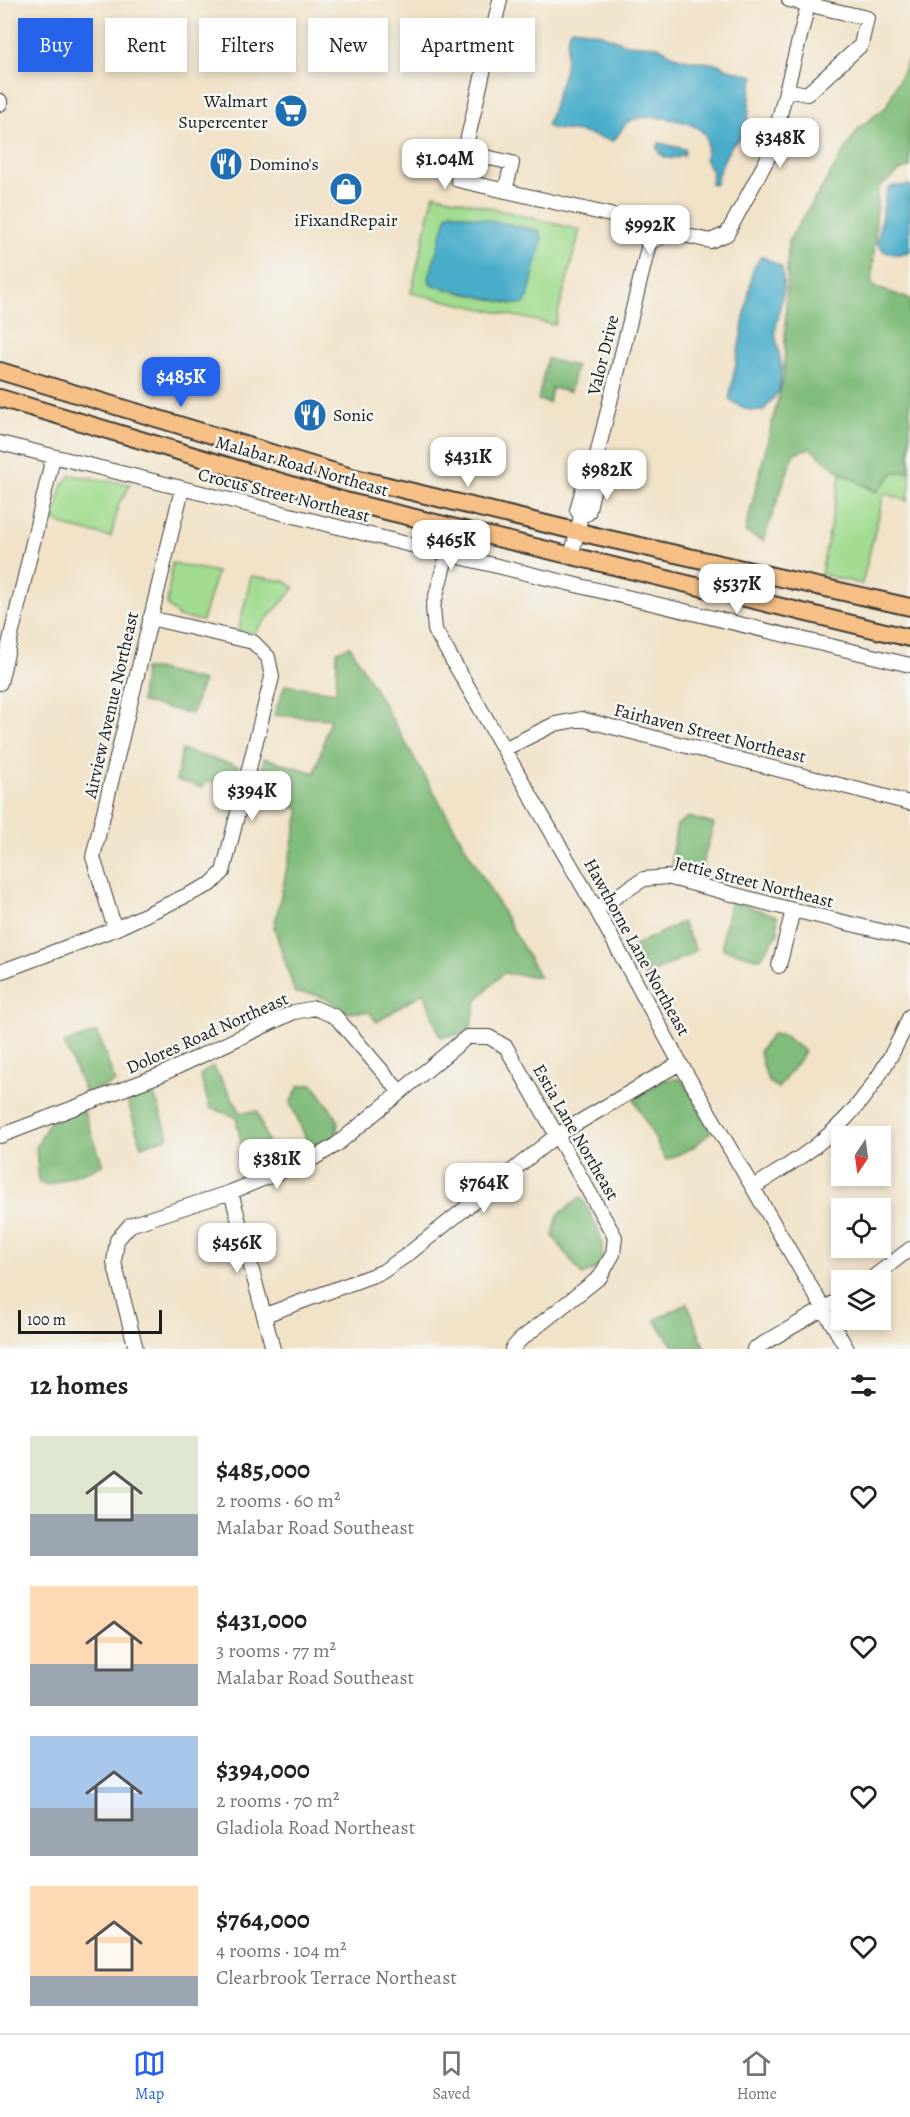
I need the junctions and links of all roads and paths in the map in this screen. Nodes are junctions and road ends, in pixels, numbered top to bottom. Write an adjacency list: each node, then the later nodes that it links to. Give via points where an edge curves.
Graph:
1 (500, 0): 5 (street)
2 (789, 0): 3 (street)
3 (808, 4): 4 (street); 4 (street, via 867,18 861,45 807,94)
4 (786, 90): 8 (street, via 770,154 728,234 710,241)
5 (464, 152): 6 (street, via 458,180); 6 (street, via 512,163)
6 (505, 191): 7 (street)
7 (641, 222): 8 (street, via 650,214 658,215); 9 (street, via 641,230)
8 (666, 231): 9 (street, via 658,239)
9 (650, 240): 16 (street, Valor Drive, via 591,479 585,480 577,510)
10 (0, 371): 11 (main road)
11 (38, 382): 12 (main road); 16 (main road, via 351,477)
12 (0, 396): 18 (main road, Malabar Road Northeast, via 345,501)
13 (0, 443): 14 (street, Crocus Street Northeast)
14 (53, 457): 15 (street, Crocus Street Northeast); 25 (street)
15 (182, 489): 17 (street, Crocus Street Northeast); 22 (street, Airview Avenue Northeast)
16 (580, 524): 18 (street, Valor Drive); 19 (main road)
17 (447, 554): 24 (street, Crocus Street Northeast); 26 (street, Hawthorne Lane Northeast, via 433,607 435,630)
18 (571, 557): 20 (main road, Malabar Road Northeast)
19 (752, 571): 20 (main road); 21 (main road)
20 (745, 599): 23 (main road, Malabar Road Northeast)
21 (910, 608)
22 (150, 618): 30 (street, Airview Avenue Northeast, via 93,857); 30 (street, via 253,642 267,657 272,677 223,872 211,884)
23 (910, 638)
24 (910, 665)
25 (0, 682)
26 (504, 749): 27 (street, Fairhaven Street Northeast, via 555,724 581,719); 28 (street, Hawthorne Lane Northeast)
27 (910, 803)
28 (596, 909): 29 (street, Jettie Street Northeast, via 644,879 667,877); 35 (street, Hawthorne Lane Northeast)
29 (793, 910): 31 (street, Jettie Street Northeast); 32 (street)
30 (115, 929): 33 (street)
31 (910, 938)
32 (779, 966)
33 (0, 972)
34 (910, 1016): 39 (street, via 895,1050 860,1102 820,1143)
35 (680, 1063): 37 (street); 39 (street, Hawthorne Lane Northeast)
36 (400, 1092): 37 (street, Estia Lane Northeast, via 467,1037 489,1037 506,1047); 38 (street, Dolores Road Northeast, via 336,1017 315,1008 294,1012 160,1075); 40 (street, via 336,1145)
37 (557, 1135): 45 (street, via 408,1256 382,1272); 48 (street, Estia Lane Northeast, via 615,1237 613,1254 600,1277)
38 (0, 1136)
39 (754, 1187): 44 (street, Hawthorne Lane Northeast)
40 (231, 1192): 45 (street); 46 (street, via 130,1226 117,1240 114,1262)
41 (910, 1249): 42 (street)
42 (882, 1270)
43 (831, 1306): 44 (street)
44 (825, 1310): 49 (street); 50 (street, Hawthorne Lane Northeast)
45 (265, 1315): 47 (street)
46 (136, 1349)
47 (273, 1349)
48 (512, 1349)
49 (754, 1349)
50 (848, 1349)

